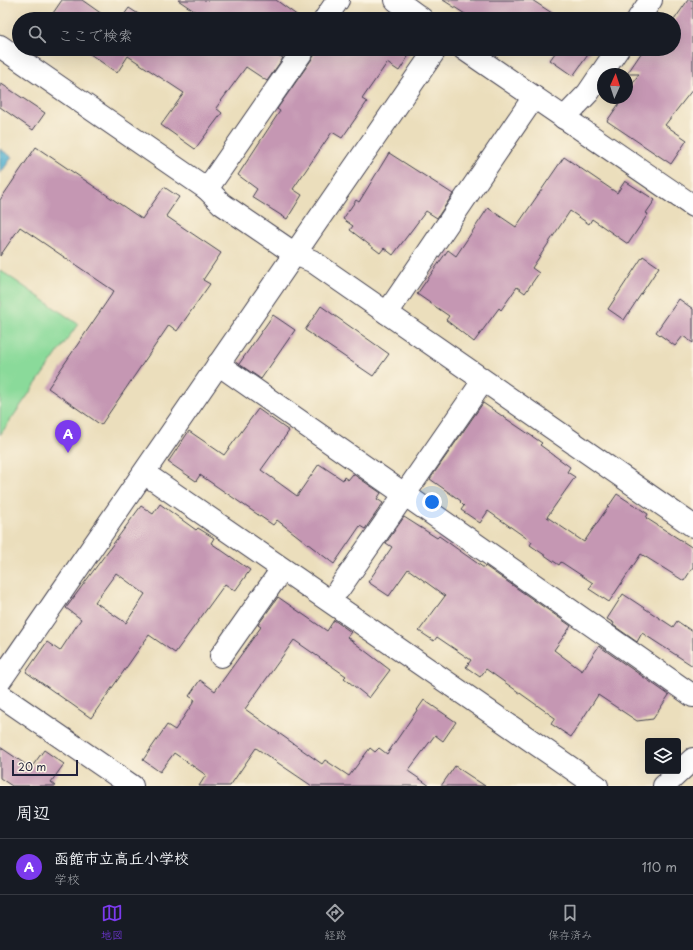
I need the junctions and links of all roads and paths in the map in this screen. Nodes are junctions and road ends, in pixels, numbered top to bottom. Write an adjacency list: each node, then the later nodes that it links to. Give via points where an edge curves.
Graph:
1 (338, 0): 4 (street)
2 (396, 0): 5 (street)
3 (651, 0): 6 (street)
4 (330, 12)
5 (412, 12)
6 (643, 12)
7 (0, 46): 8 (street)
8 (12, 54)
9 (14, 56): 16 (street)
10 (299, 56): 16 (street)
11 (431, 56): 18 (street)
12 (474, 56): 14 (street)
13 (613, 56): 15 (street, via 588,93)
14 (534, 97): 15 (street); 19 (street)
15 (564, 118): 17 (street)
16 (207, 189): 18 (street, via 222,204)
17 (693, 206)
18 (296, 254): 19 (street, via 312,261); 20 (street)
19 (387, 313): 21 (street)
20 (218, 364): 22 (street); 23 (street)
21 (483, 381): 23 (street); 24 (street)
22 (144, 473): 25 (street); 28 (street)
23 (405, 494): 26 (street); 30 (street)
24 (693, 526)
25 (282, 569): 27 (street); 33 (street)
26 (339, 589)
27 (221, 656)
28 (0, 681)
29 (0, 695): 32 (street)
30 (693, 696)
31 (693, 758): 34 (street)
32 (132, 786)
33 (597, 786)
34 (664, 786)

